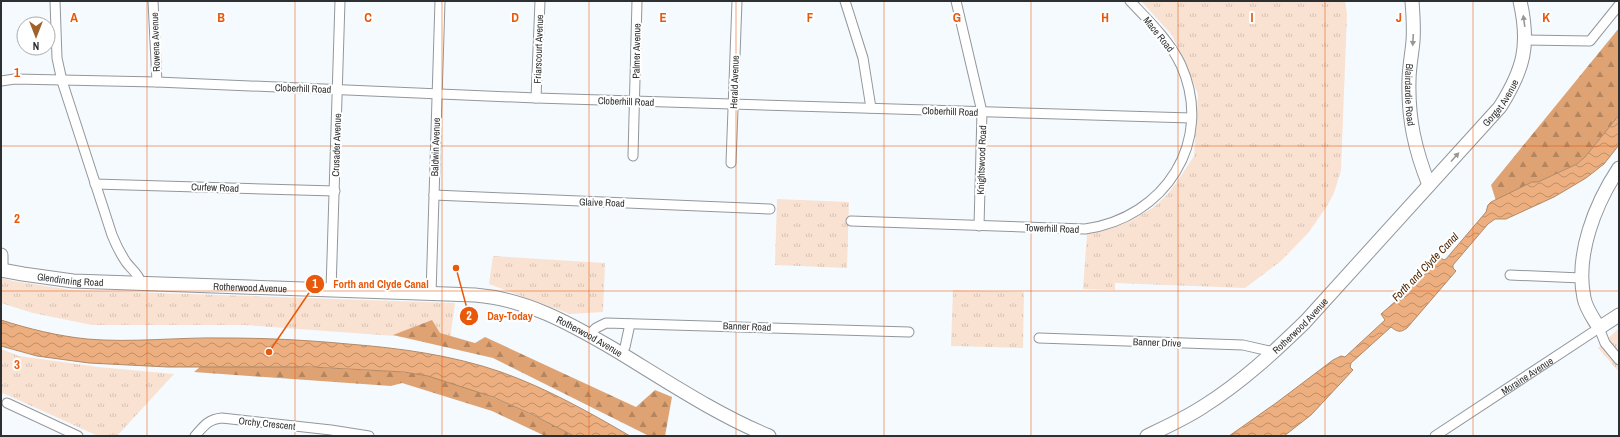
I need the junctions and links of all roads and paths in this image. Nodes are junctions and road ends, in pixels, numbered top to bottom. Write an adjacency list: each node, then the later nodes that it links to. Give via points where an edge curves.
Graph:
1 (55, 1): 16 (street)
2 (153, 1): 17 (street, Rowena Avenue)
3 (340, 1): 18 (street, Crusader Avenue)
4 (440, 1): 19 (street, Baldwin Avenue)
5 (540, 1): 20 (street, Friarscourt Avenue)
6 (637, 1): 21 (street, Palmer Avenue)
7 (737, 1): 22 (street, Herald Avenue)
8 (845, 1): 23 (street, via 863,58)
9 (956, 1): 24 (street, Knightswood Road)
10 (1130, 1): 25 (street, Mace Road, via 1167,41 1177,57 1189,90)
11 (1412, 1): 30 (street, Blairdardie Road, one-way to 30, via 1413,40 1409,105 1418,157)
12 (1520, 1): 14 (street, Gorget Avenue, one-way to 12)
13 (1619, 5): 14 (street, via 1590,41)
14 (1526, 40): 30 (street, Gorget Avenue, one-way to 14, via 1500,107 1512,89)
15 (1, 81): 16 (street, Cloberhill Road)
16 (62, 81): 17 (street, Cloberhill Road); 29 (street)
17 (157, 82): 18 (street, Cloberhill Road)
18 (338, 90): 19 (street, Cloberhill Road); 31 (street, Crusader Avenue)
19 (437, 94): 20 (street, Cloberhill Road); 32 (street, Baldwin Avenue)
20 (536, 98): 21 (street, Cloberhill Road)
21 (635, 101): 22 (street, Cloberhill Road); 26 (street, Palmer Avenue)
22 (733, 104): 23 (street, Cloberhill Road); 27 (street, Herald Avenue)
23 (871, 108): 24 (street, Cloberhill Road)
24 (982, 112): 25 (street, Cloberhill Road); 35 (street, Knightswood Road)
25 (1191, 118): 35 (street, Towerhill Road, via 1188,144 1179,168 1154,199 1127,217 1103,226 1085,229)
26 (633, 156)
27 (731, 163)
28 (1619, 168): 39 (street, via 1602,197 1592,222)
29 (95, 184): 31 (street, Curfew Road); 40 (street, via 119,250)
30 (1429, 186): 50 (street, Rotherwood Avenue, via 1305,322)
31 (335, 191): 41 (street, Crusader Avenue)
32 (434, 195): 33 (street, Glaive Road); 42 (street, Baldwin Avenue)
33 (770, 209)
34 (851, 221): 35 (street, Towerhill Road)
35 (979, 226)
36 (1, 255): 37 (street)
37 (1, 270): 40 (street, Glendinning Road, via 73,281)
38 (1510, 275): 39 (street)
39 (1581, 278): 45 (street, via 1584,300)
40 (141, 283): 41 (street, Rotherwood Avenue)
41 (331, 290): 42 (street, Rotherwood Avenue)
42 (431, 294): 47 (street, Rotherwood Avenue, via 490,296 508,300 527,305)
43 (1619, 315): 45 (street, Moraine Avenue)
44 (630, 324): 46 (street, Banner Road); 47 (street, Banner Road, via 606,323); 49 (street)
45 (1599, 328): 51 (street, via 1606,343); 53 (street, Moraine Avenue)
46 (909, 332)
47 (589, 335): 57 (street, Rotherwood Avenue, via 731,418)
48 (1039, 338): 50 (street, Banner Drive, via 1242,345)
49 (625, 347)
50 (1274, 352): 58 (street, Rotherwood Avenue, via 1203,407)
51 (1619, 360)
52 (7, 403): 54 (street)
53 (1440, 435)
54 (78, 436)
55 (195, 436): 56 (street, Orchy Crescent, via 207,422 215,418)
56 (369, 436)
57 (769, 436)
58 (1147, 436)

